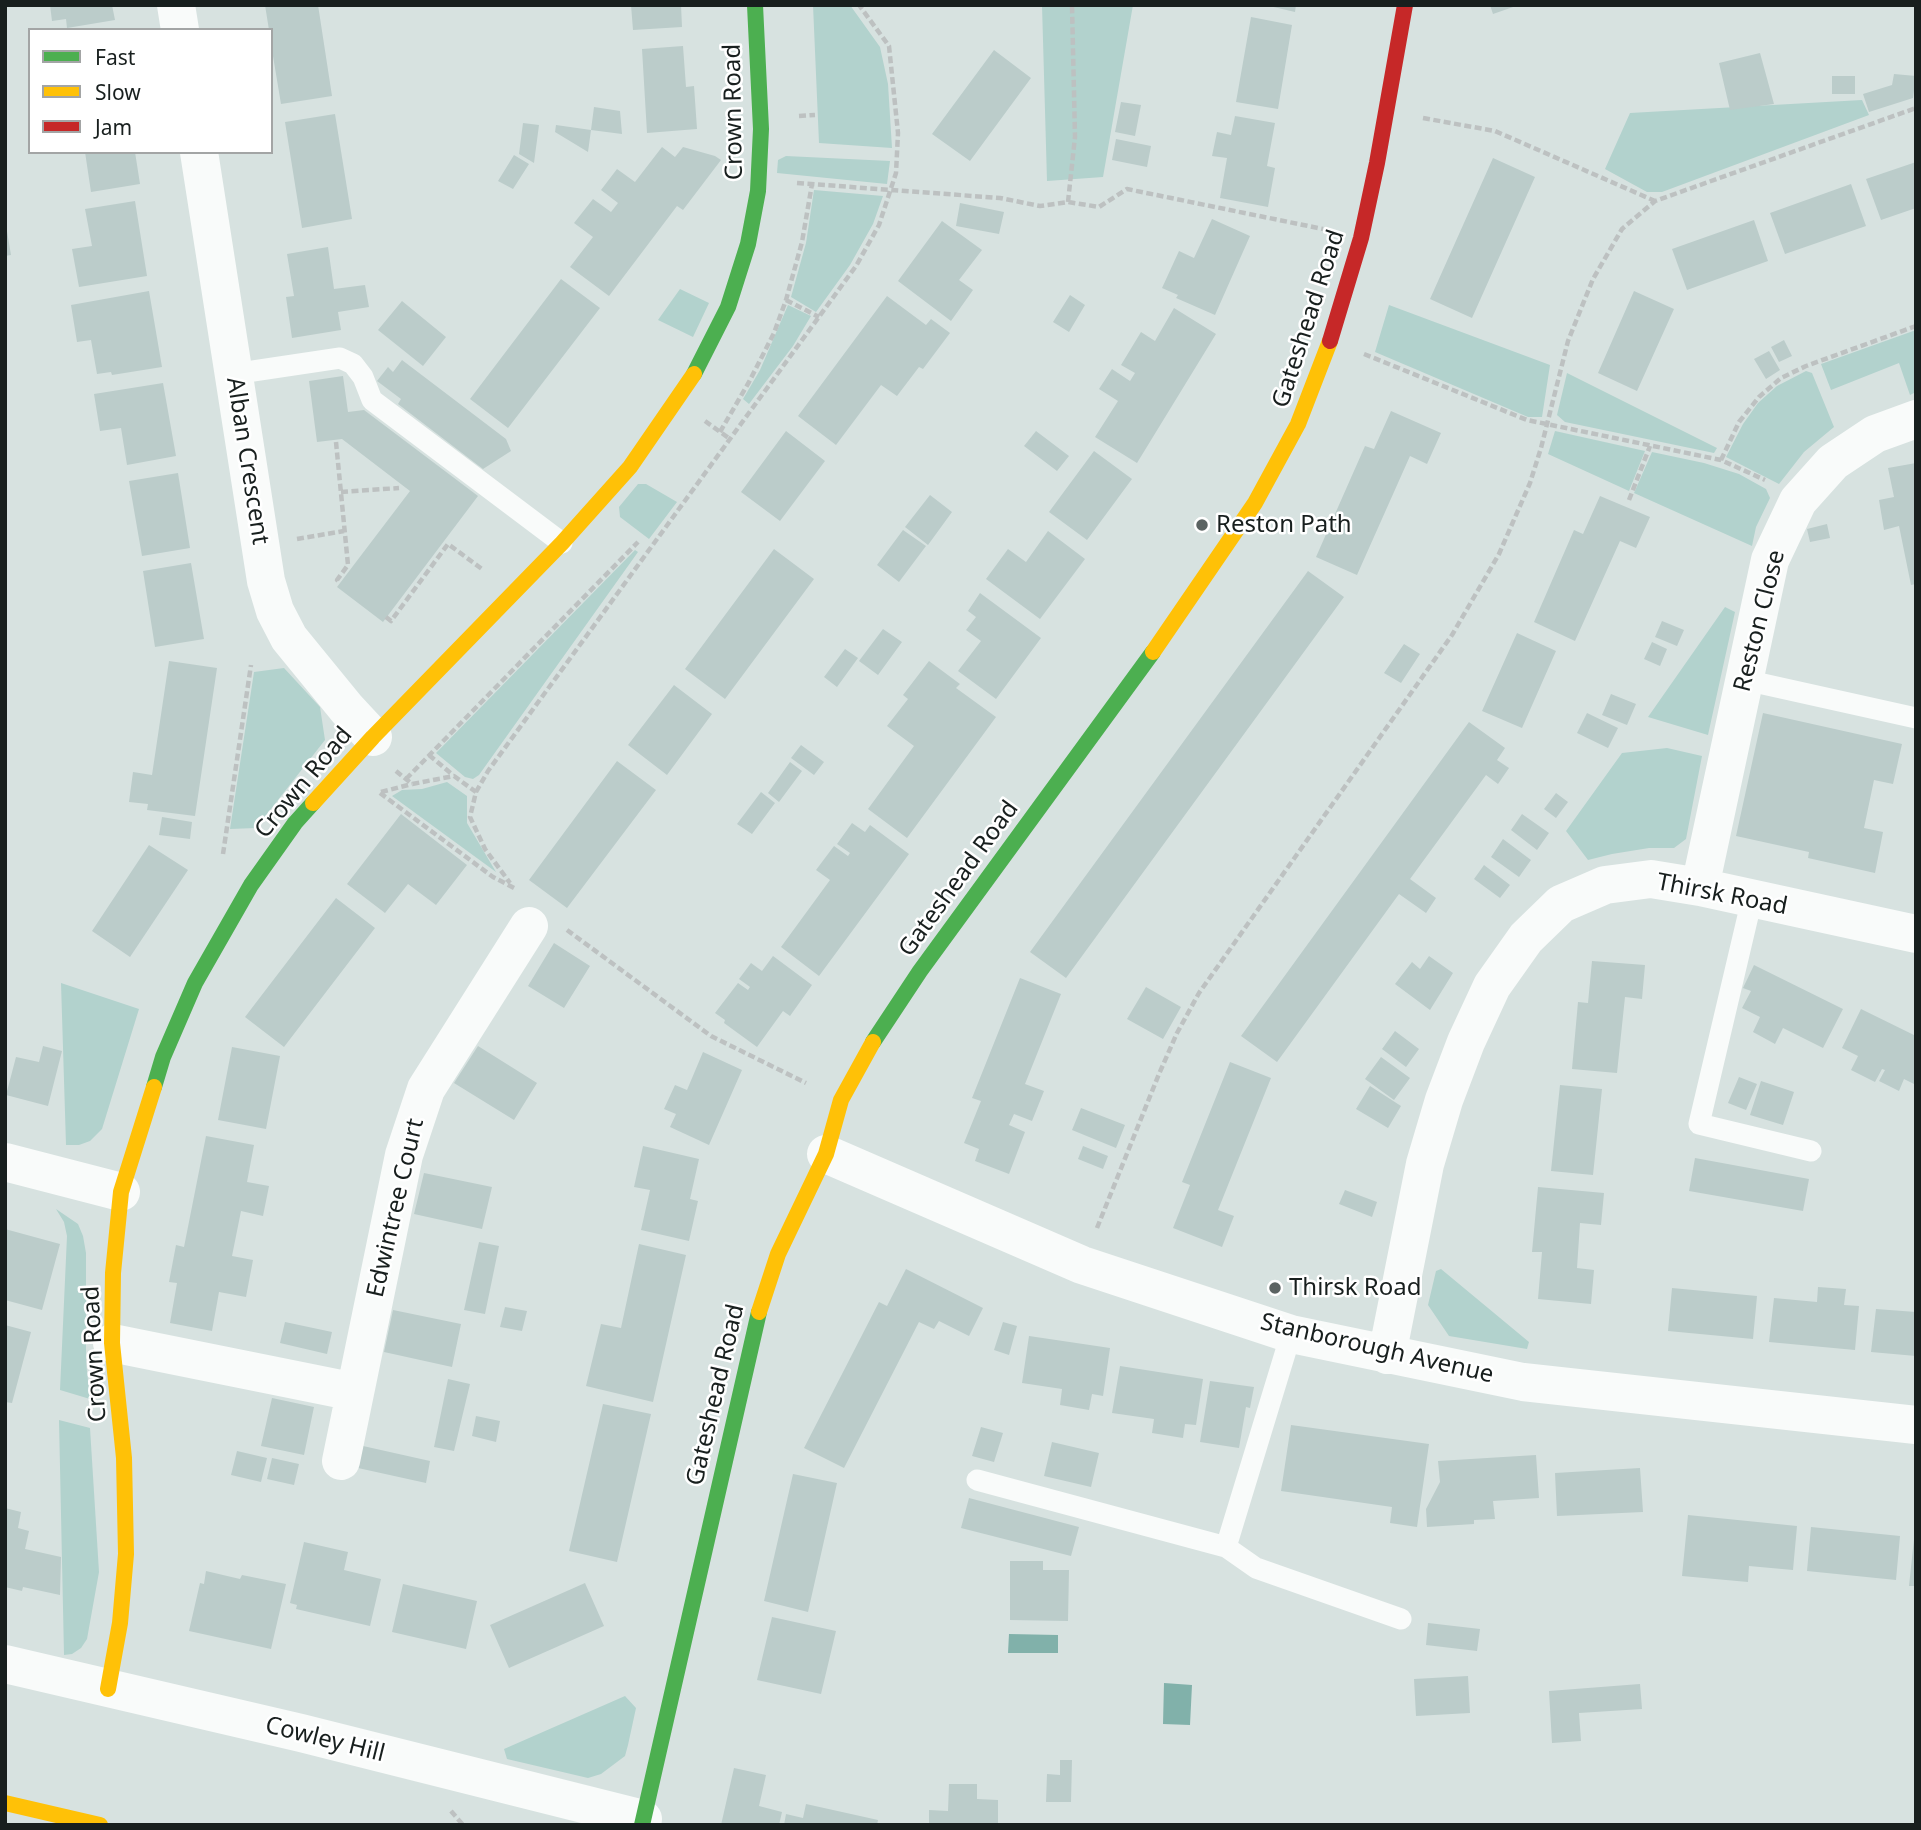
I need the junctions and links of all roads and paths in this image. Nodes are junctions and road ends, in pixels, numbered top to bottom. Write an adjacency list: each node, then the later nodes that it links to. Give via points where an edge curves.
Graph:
1 (176, 5): 6 (street)
2 (755, 5): 10 (street, Crown Road, via 761,129)
3 (859, 5): 12 (path, via 889,46 898,133)
4 (1072, 5): 14 (path, via 1075,137)
5 (1405, 5): 54 (street, Gateshead Road, via 1361,238 1330,342 1298,424 1255,503 1175,622 919,971)
6 (180, 28)
7 (1916, 108): 13 (path)
8 (1420, 118): 13 (path, via 1495,131)
9 (199, 154): 20 (street, Alban Crescent)
10 (758, 180): 11 (path); 34 (street, Crown Road, via 748,244 728,307 696,371 630,467)
11 (812, 184): 12 (path); 16 (path)
12 (892, 190): 14 (path, via 1000,198 1040,206); 17 (path, via 856,266)
13 (1655, 201): 22 (path, via 1622,229 1593,279 1568,341)
14 (1068, 202): 15 (path, via 1099,207 1127,189)
15 (1324, 229)
16 (786, 300): 17 (path); 23 (path, via 774,333)
17 (819, 317): 46 (path)
18 (1916, 326): 26 (path, via 1781,378 1740,422)
19 (1366, 355): 22 (path)
20 (233, 374): 34 (lane, via 340,358 353,364 372,400); 41 (street, Alban Crescent, via 266,581 275,611 289,638)
21 (1916, 419): 30 (street, Reston Close, via 1875,434 1833,462)
22 (1547, 423): 25 (path); 59 (path, via 1516,519 1476,596 1188,1013)
23 (720, 432)
24 (336, 443): 28 (path)
25 (1650, 446): 26 (path); 29 (path)
26 (1721, 460): 30 (path, via 1755,474)
27 (399, 488): 28 (path)
28 (341, 492): 31 (path)
29 (1629, 499)
30 (1798, 501): 39 (street, Reston Close, via 1770,560)
31 (344, 530): 32 (path); 36 (path, via 348,565 337,580)
32 (295, 539)
33 (638, 542): 42 (path)
34 (562, 543): 41 (street, Crown Road)
35 (482, 569): 37 (path, via 449,544 391,621)
36 (340, 583)
37 (386, 617)
38 (251, 665): 47 (path)
39 (1745, 680): 40 (lane); 49 (street, Reston Close)
40 (1916, 718)
41 (370, 741): 44 (path); 58 (street, Crown Road, via 295,823 251,886 195,983 163,1057)
42 (429, 754): 43 (path); 44 (path)
43 (454, 776): 45 (path); 46 (path)
44 (406, 779): 45 (path)
45 (412, 784): 48 (path, via 380,793 493,877)
46 (476, 792): 48 (path, via 470,817 485,849)
47 (222, 858)
48 (512, 886): 51 (path)
49 (1700, 887): 50 (street, Thirsk Road); 62 (street, Thirsk Road, via 1651,879 1605,885 1561,904 1526,938 1492,986 1444,1100 1425,1164)
50 (1752, 899): 53 (street, Thirsk Road); 55 (lane, via 1699,1124)
51 (526, 910): 63 (street, Edwintree Court, via 426,1088 404,1155)
52 (566, 929): 54 (path, via 710,1036)
53 (1916, 934)
54 (841, 1100): 56 (street, Gateshead Road)
55 (1811, 1152)
56 (826, 1154): 59 (street, Stanborough Avenue); 72 (street, Gateshead Road, via 778,1254 762,1299)
57 (5, 1162): 58 (street)
58 (121, 1192): 61 (street, Crown Road)
59 (1082, 1265): 60 (street, Stanborough Avenue)
60 (1291, 1334): 62 (street, Stanborough Avenue); 67 (lane)
61 (112, 1343): 63 (street); 70 (street, Crown Road, via 124,1458 127,1555)
62 (1387, 1355): 64 (street, Stanborough Avenue, via 1522,1382)
63 (355, 1392): 65 (street, Edwintree Court)
64 (1916, 1425)
65 (341, 1461)
66 (977, 1480): 67 (lane)
67 (1226, 1547): 68 (lane, via 1256,1568)
68 (1401, 1619)
69 (5, 1664): 70 (street, Cowley Hill)
70 (108, 1689): 72 (street, Cowley Hill, via 302,1733)
71 (5, 1803): 73 (street)
72 (643, 1822)
73 (100, 1825)

